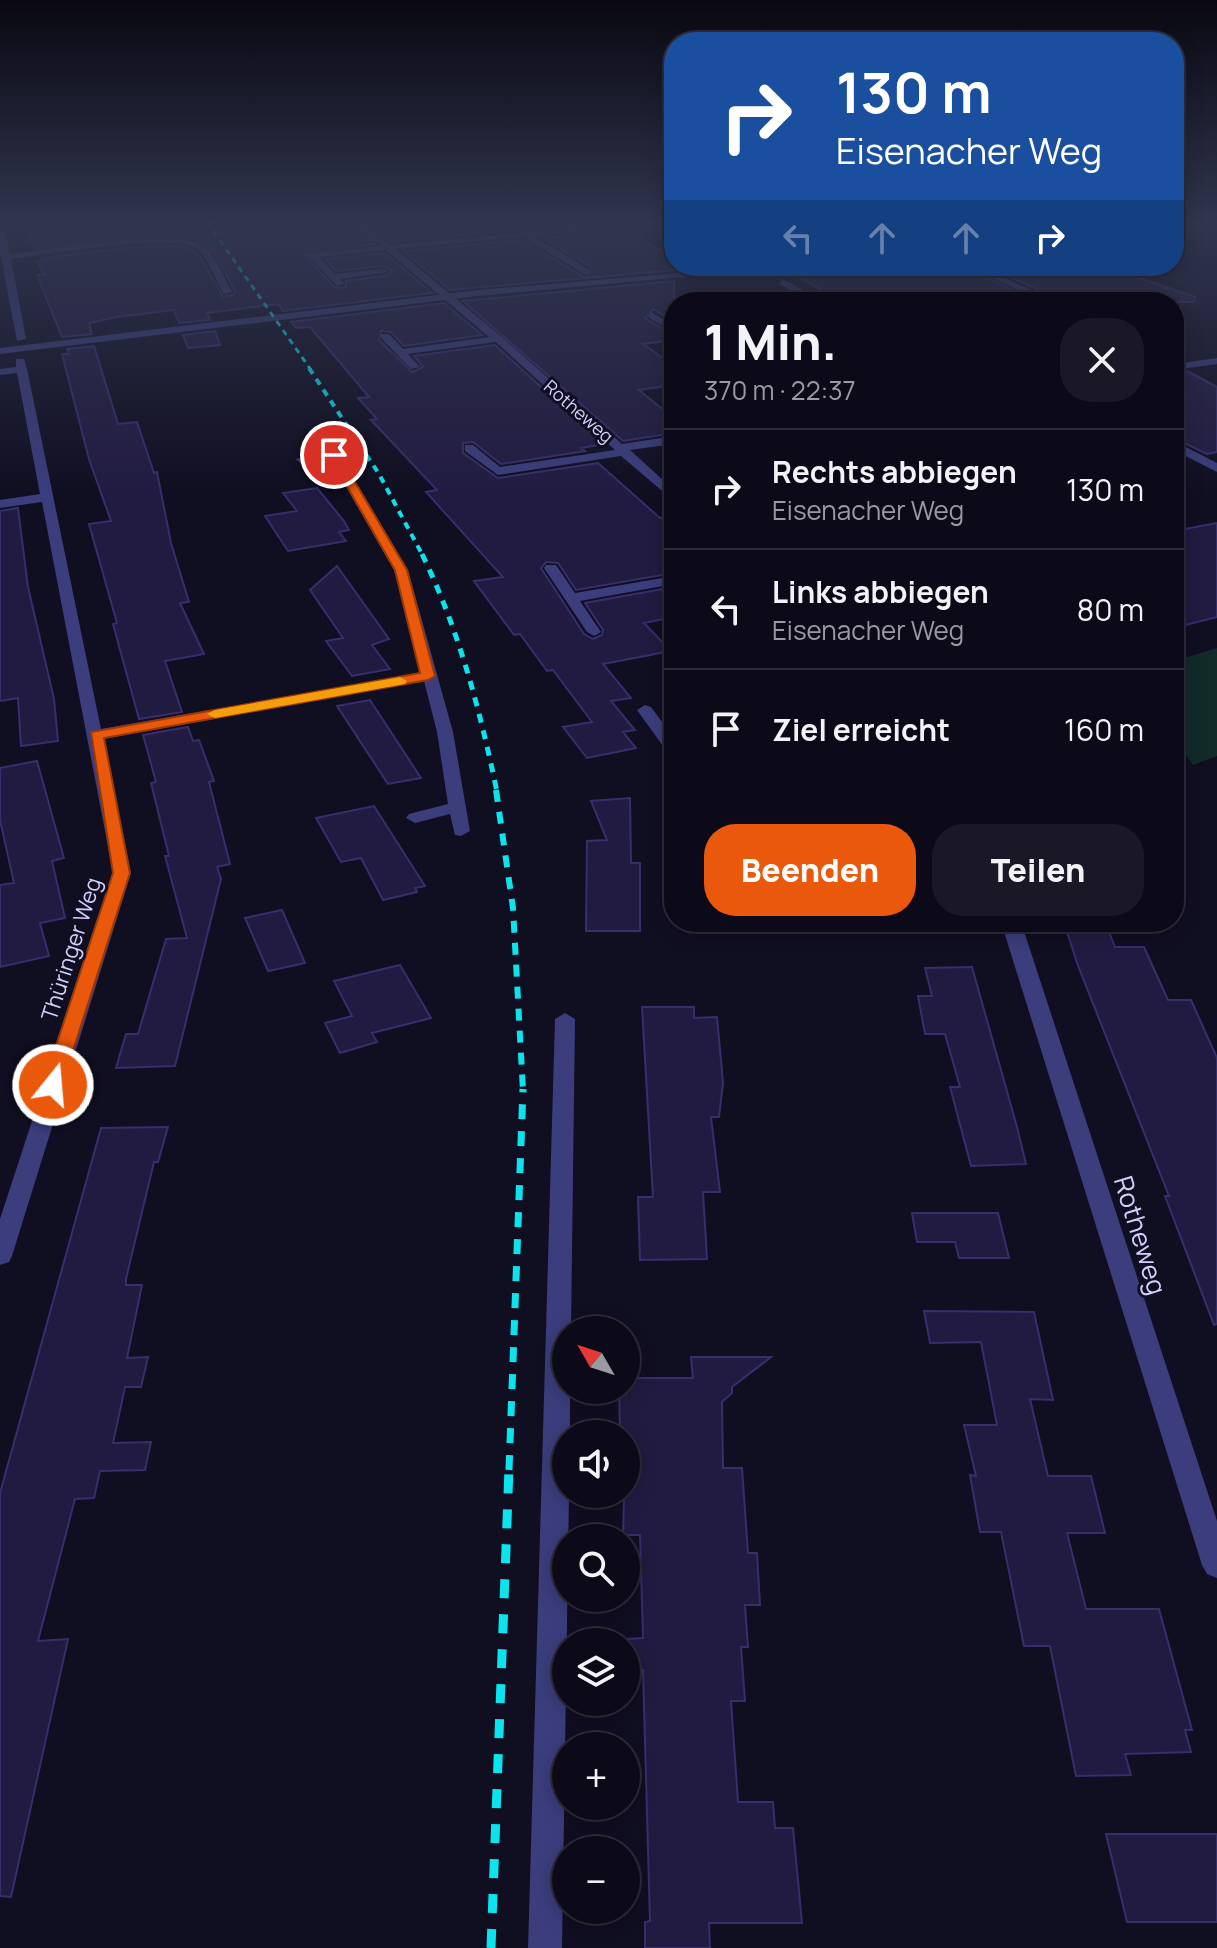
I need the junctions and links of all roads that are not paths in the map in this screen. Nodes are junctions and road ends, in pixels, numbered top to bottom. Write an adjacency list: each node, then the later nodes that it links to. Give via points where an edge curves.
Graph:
1 (16, 313): 7 (street)
2 (314, 313): 9 (street)
3 (465, 313): 8 (street, Rotheweg)
4 (651, 315): 5 (street)
5 (664, 323)
6 (385, 336): 10 (street)
7 (21, 339)
8 (498, 339): 10 (street); 19 (street, Rotheweg)
9 (0, 351)
10 (401, 352): 15 (street)
11 (1184, 359): 13 (street)
12 (1217, 361): 13 (street)
13 (1195, 364): 14 (street)
14 (1184, 366)
15 (415, 367)
16 (0, 372): 24 (street, Thüringer Weg, via 21,365)
17 (664, 442): 19 (street)
18 (469, 448): 19 (street, Rotheweg, via 498,471)
19 (622, 450): 23 (street, Rotheweg)
20 (1184, 450): 22 (street)
21 (301, 459): 30 (street, via 330,448 401,570)
22 (1217, 468)
23 (664, 488)
24 (49, 497): 25 (street); 32 (street, Thüringer Weg)
25 (0, 504)
26 (551, 568): 28 (street)
27 (664, 582): 28 (street)
28 (573, 598): 29 (street)
29 (594, 632)
30 (428, 676): 32 (street); 34 (street, via 445,732)
31 (645, 710): 33 (street)
32 (96, 735): 39 (street, Thüringer Weg, via 122,873)
33 (664, 736)
34 (457, 807): 35 (street); 36 (street)
35 (415, 818)
36 (461, 831)
37 (1014, 932): 40 (street, Rotheweg)
38 (565, 1019): 41 (street)
39 (0, 1256)
40 (1217, 1565)
41 (545, 1948)

